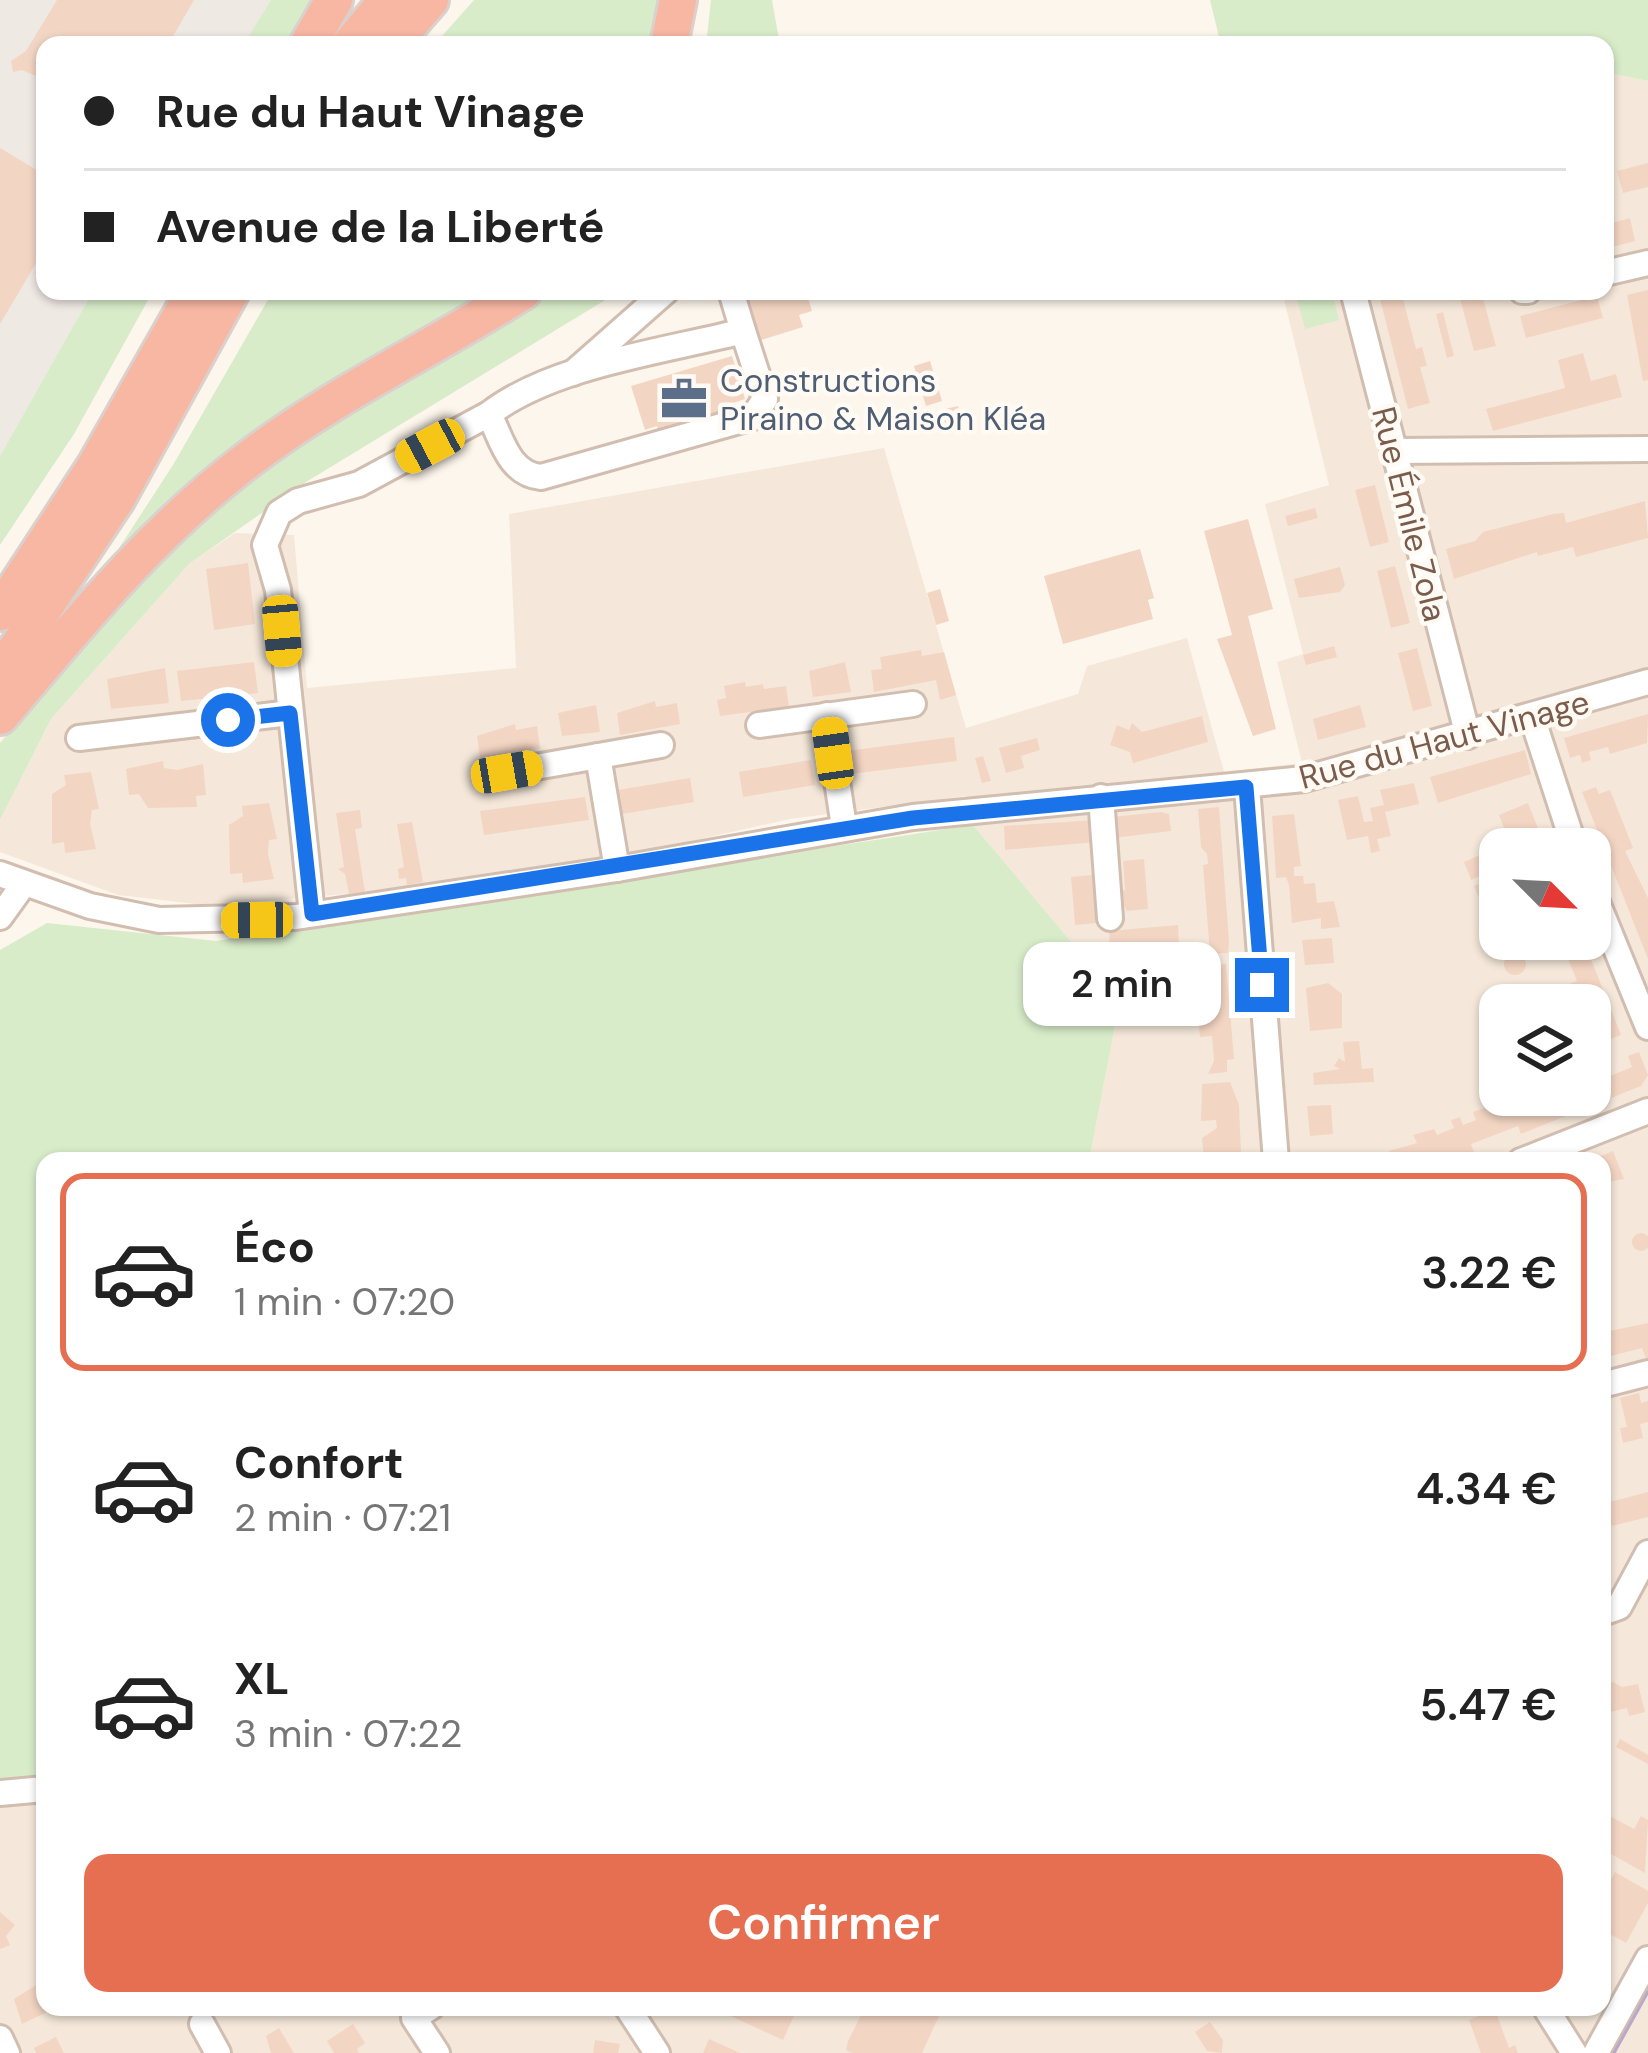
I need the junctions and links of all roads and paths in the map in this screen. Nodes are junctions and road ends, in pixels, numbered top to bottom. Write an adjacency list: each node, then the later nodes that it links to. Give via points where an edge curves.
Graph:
1 (334, 0): 7 (highway)
2 (388, 0): 8 (highway)
3 (430, 0): 9 (highway)
4 (448, 0): 10 (highway)
5 (678, 0): 11 (highway)
6 (695, 0): 12 (highway)
7 (313, 36)
8 (358, 36)
9 (399, 36)
10 (422, 36)
11 (671, 36)
12 (689, 36)
13 (1648, 263): 14 (street)
14 (1614, 271)
15 (189, 300): 26 (highway)
16 (226, 300): 27 (highway, via 135,469)
17 (507, 300): 31 (highway, via 343,395 229,474 100,598)
18 (656, 300): 22 (street)
19 (734, 300): 21 (street)
20 (1355, 300): 25 (street, Rue Émile Zola)
21 (743, 331): 22 (street); 23 (street, via 765,399 753,417 534,477 513,463)
22 (570, 376): 23 (street, via 526,390)
23 (490, 414): 30 (street, via 359,484 298,501 273,520 266,545)
24 (1648, 449): 25 (street)
25 (1394, 452): 35 (street, Rue Émile Zola)
26 (0, 612)
27 (0, 674)
28 (1648, 682): 33 (street, Rue du Haut Vinage)
29 (913, 704): 32 (street)
30 (290, 713): 36 (street); 46 (street)
31 (0, 716)
32 (827, 716): 34 (street); 42 (street)
33 (1532, 717): 35 (street, Rue du Haut Vinage); 43 (street)
34 (759, 725)
35 (1468, 736): 40 (street, Rue du Haut Vinage, via 1344,771)
36 (79, 738)
37 (661, 745): 38 (street)
38 (598, 756): 39 (street); 44 (street)
39 (507, 772)
40 (1246, 787): 41 (street, Rue du Haut Vinage); 52 (street)
41 (1101, 796): 42 (street, Rue du Haut Vinage); 48 (street)
42 (844, 827): 44 (street, Rue du Haut Vinage)
43 (1568, 828)
44 (617, 869): 46 (street, Rue du Haut Vinage)
45 (12, 879): 46 (street, Rue du Haut Vinage, via 159,920); 47 (street)
46 (312, 914)
47 (0, 917)
48 (1110, 918)
49 (1611, 936): 50 (street)
50 (1648, 1027)
51 (1648, 1111): 53 (street)
52 (1275, 1152)
53 (1544, 1152)
54 (1648, 1373): 55 (street)
55 (1611, 1383)
56 (1648, 1553): 57 (street)
57 (1611, 1610)
58 (36, 1790): 59 (street)
59 (0, 1793)
60 (1648, 1959): 71 (street)
61 (417, 2016): 68 (street)
62 (633, 2016): 69 (street)
63 (1551, 2016): 70 (street)
64 (202, 2024): 67 (street)
65 (0, 2038): 66 (street)
66 (7, 2053)
67 (218, 2053)
68 (437, 2053)
69 (657, 2053)
70 (1574, 2053)
71 (1596, 2053)

